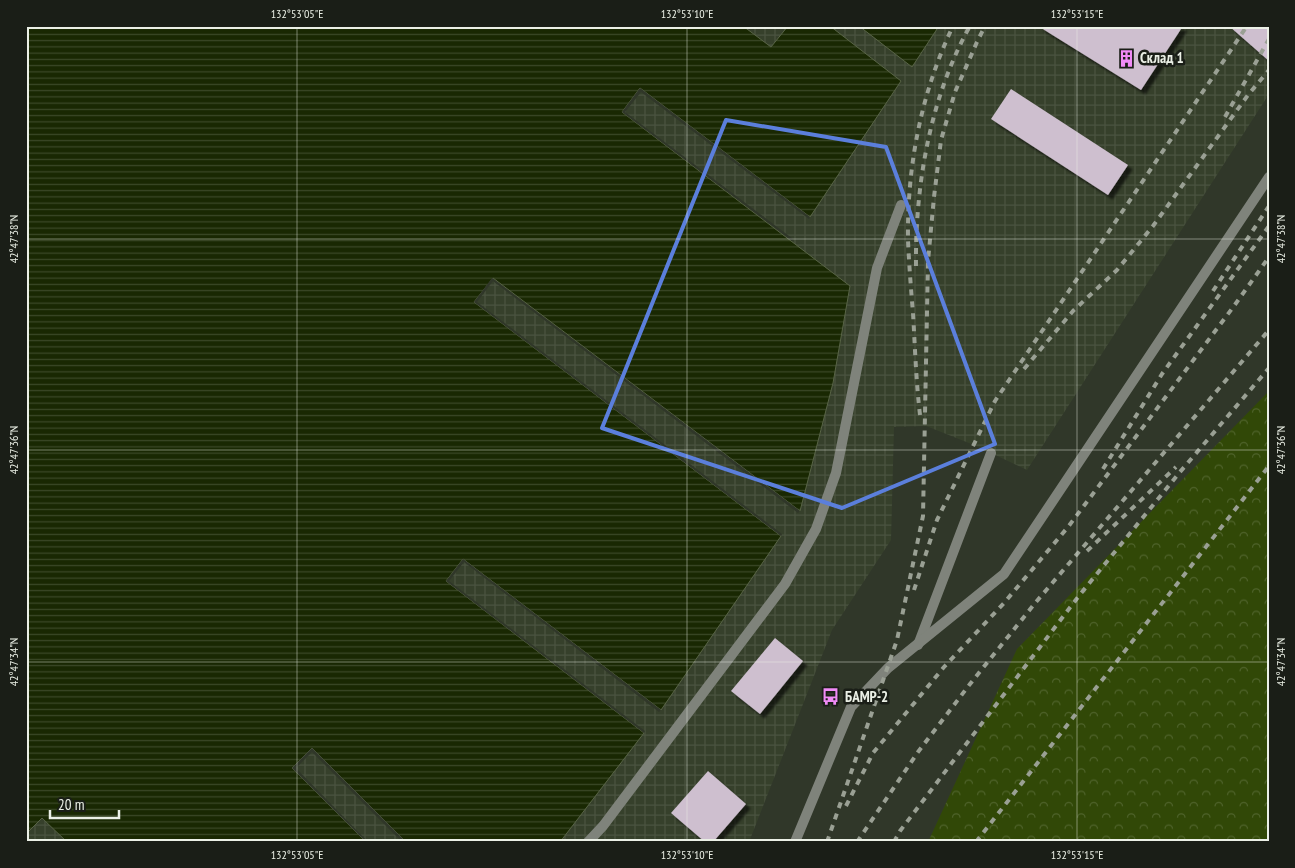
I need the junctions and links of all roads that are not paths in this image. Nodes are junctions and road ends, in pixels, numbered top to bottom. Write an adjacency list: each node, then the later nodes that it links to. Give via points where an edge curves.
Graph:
1 (1269, 177): 4 (street, via 1004,574)
2 (901, 206): 5 (street, via 877,268 836,473 816,530 785,584)
3 (991, 453): 4 (street)
4 (918, 645): 6 (street, via 888,668 851,707)
5 (588, 842)
6 (795, 842)

